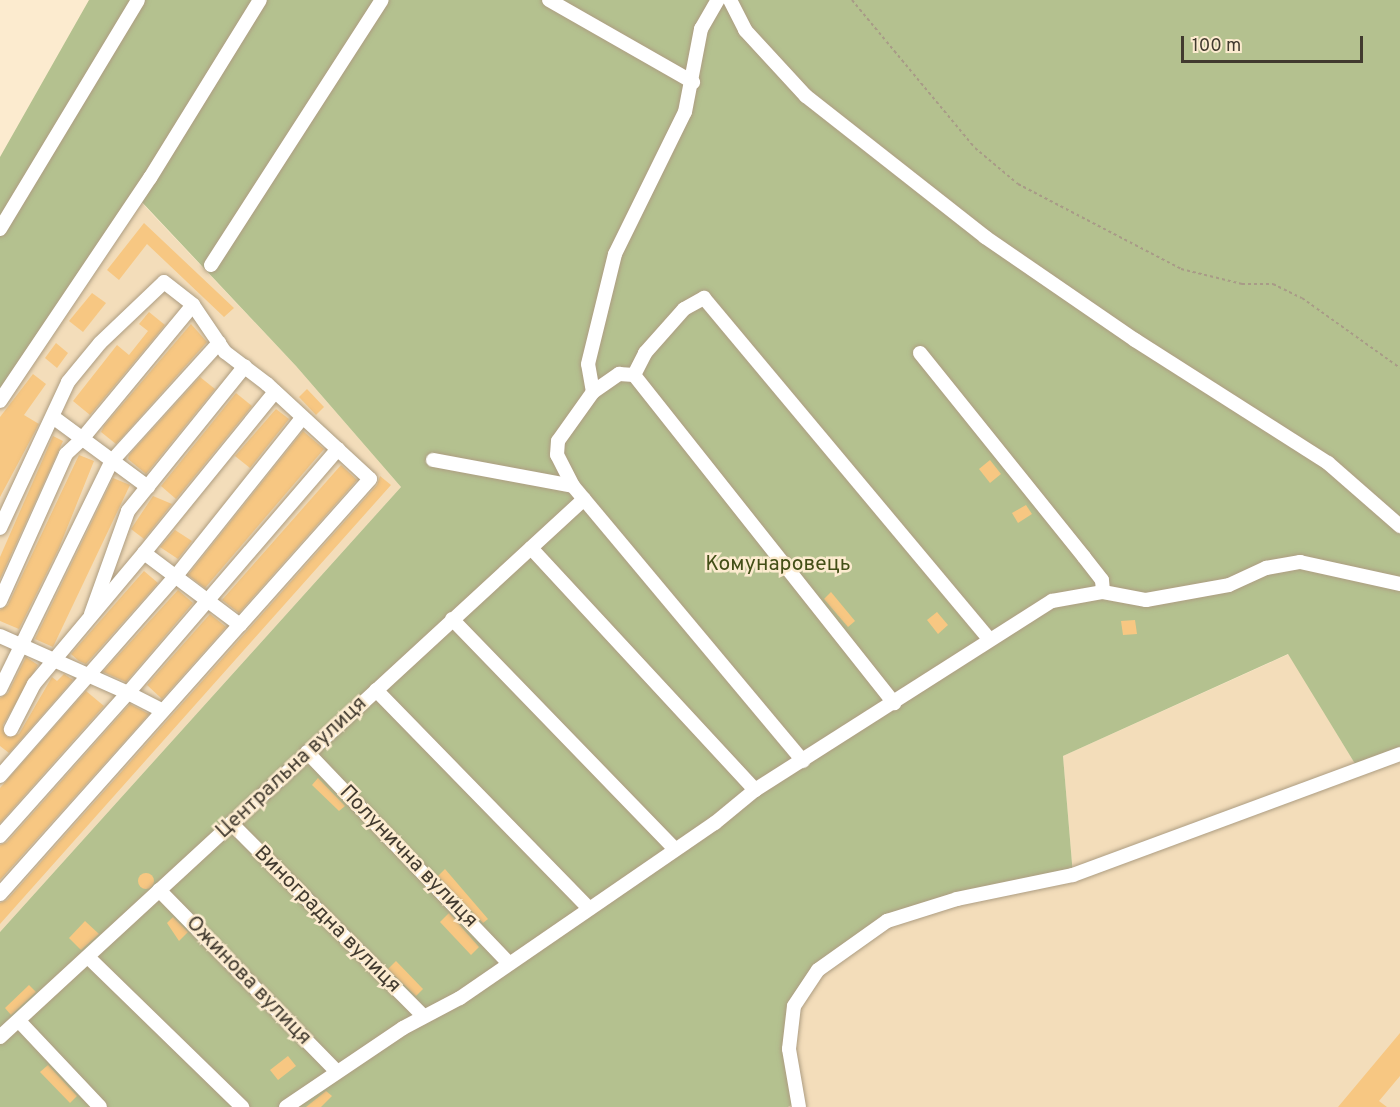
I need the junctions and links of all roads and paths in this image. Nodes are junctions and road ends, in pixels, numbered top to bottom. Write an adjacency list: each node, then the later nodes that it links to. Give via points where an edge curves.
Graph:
1 (138, 0): 9 (street)
2 (260, 0): 17 (street, via 150,178)
3 (382, 0): 10 (street)
4 (549, 0): 8 (street)
5 (718, 0): 8 (street, via 701,29)
6 (730, 0): 30 (street, via 745,30 806,96 985,237 1135,340 1328,463)
7 (852, 0): 15 (path, via 975,148 1018,184 1181,269 1242,285 1273,284 1302,298)
8 (693, 82): 19 (street, via 685,112 615,254 588,364)
9 (0, 229)
10 (211, 265)
11 (193, 305): 12 (street); 21 (street, via 164,282 84,361 68,382); 23 (street)
12 (219, 343): 14 (street); 26 (street)
13 (920, 353): 36 (street, via 1102,580)
14 (245, 366): 18 (street); 28 (street)
15 (1400, 368)
16 (634, 375): 19 (street, via 619,374); 43 (street, via 668,326 684,309 704,298); 50 (street)
17 (4, 387): 20 (street)
18 (275, 392): 22 (street); 33 (street)
19 (593, 392): 27 (street, via 558,441 557,455)
20 (0, 401)
21 (53, 417): 23 (street); 31 (street)
22 (302, 418): 24 (street); 34 (street)
23 (82, 440): 26 (street); 38 (street, via 66,454)
24 (338, 449): 37 (street); 41 (street, via 370,479)
25 (433, 460): 27 (street)
26 (111, 462): 28 (street); 44 (street)
27 (573, 486): 29 (street)
28 (148, 487): 40 (street, via 128,511)
29 (584, 499): 32 (street, Центральна вулиця); 55 (street)
30 (1400, 526)
31 (0, 528)
32 (531, 548): 39 (street, Центральна вулиця); 57 (street)
33 (144, 553): 34 (street); 40 (street)
34 (176, 576): 37 (street); 46 (street)
35 (1400, 584): 36 (street, via 1300,562 1266,568 1229,585 1146,600)
36 (1103, 592): 43 (street, via 1052,601)
37 (210, 600): 41 (street); 49 (street)
38 (0, 601)
39 (452, 619): 48 (street, Центральна вулиця); 60 (street)
40 (87, 624): 45 (street)
41 (240, 625): 51 (street)
42 (0, 636): 44 (street)
43 (989, 639): 50 (street)
44 (20, 644): 45 (street); 47 (street)
45 (58, 660): 46 (street); 52 (street, via 34,684)
46 (92, 676): 49 (street); 56 (street)
47 (0, 689)
48 (376, 690): 53 (street, Центральна вулиця); 63 (street)
49 (128, 693): 51 (street); 59 (street)
50 (894, 703): 55 (street)
51 (163, 711): 62 (street)
52 (11, 729)
53 (307, 753): 58 (street, Центральна вулиця); 65 (street, Полунична вулиця)
54 (1400, 754): 73 (street, via 1073,875 957,899 887,921 818,970 794,1006 789,1048)
55 (803, 761): 57 (street)
56 (0, 776)
57 (755, 790): 60 (street, via 716,824)
58 (231, 823): 61 (street, Центральна вулиця); 66 (street, Виноградна вулиця)
59 (0, 836)
60 (675, 849): 63 (street)
61 (159, 890): 64 (street, Центральна вулиця); 69 (street, Ожинова вулиця)
62 (0, 894)
63 (589, 908): 65 (street)
64 (89, 958): 67 (street, Центральна вулиця); 71 (street)
65 (508, 962): 66 (street, via 460,998)
66 (423, 1016): 69 (street)
67 (19, 1022): 68 (street, Центральна вулиця); 70 (street)
68 (0, 1037)
69 (336, 1071): 72 (street)
70 (100, 1107)
71 (242, 1107)
72 (286, 1107)
73 (799, 1107)

